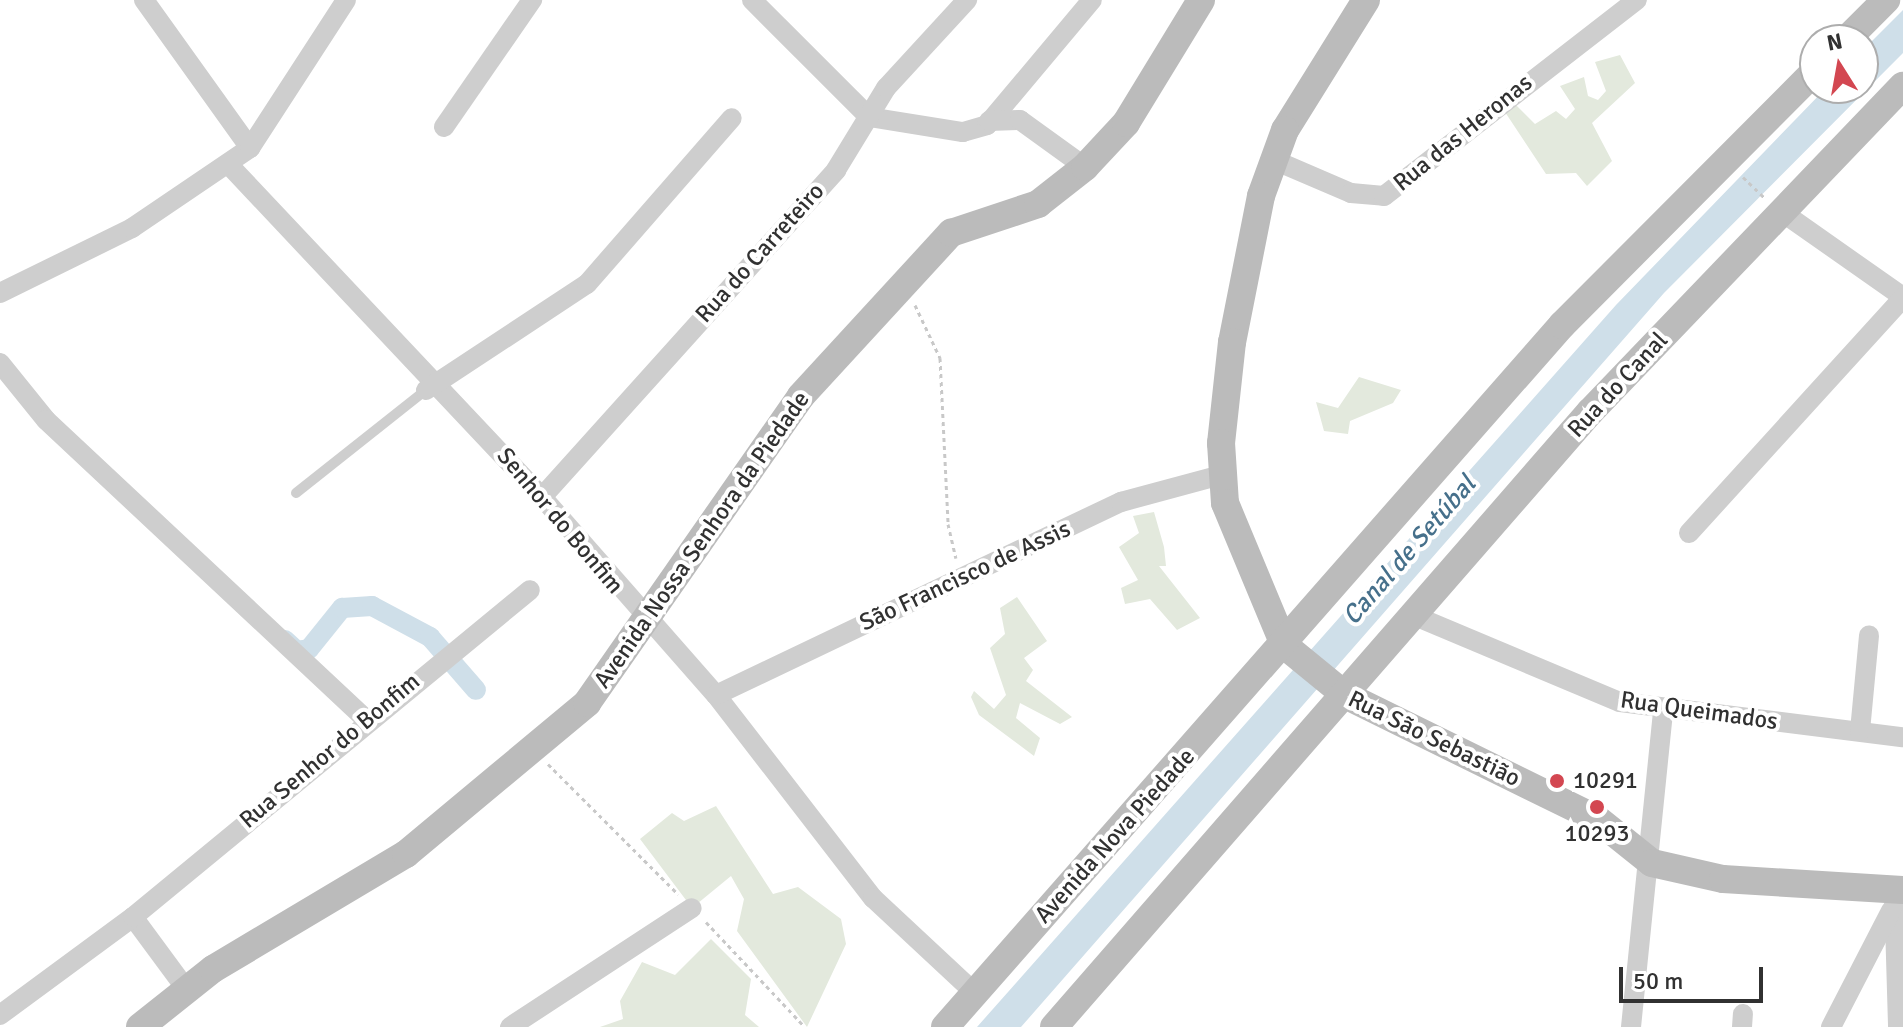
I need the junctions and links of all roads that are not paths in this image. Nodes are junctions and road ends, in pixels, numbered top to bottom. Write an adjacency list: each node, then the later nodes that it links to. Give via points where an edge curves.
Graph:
1 (346, 0): 18 (street)
2 (532, 0): 17 (street)
3 (752, 0): 14 (street)
4 (967, 0): 14 (street, Rua do Carreteiro, via 890,82)
5 (1092, 0): 16 (street)
6 (1201, 0): 21 (street, Avenida Nossa Senhora da Piedade, via 1126,123)
7 (1366, 0): 19 (street, via 1306,91)
8 (1637, 0): 19 (street, Rua das Heronas, via 1384,196 1351,193)
9 (1886, 0): 11 (street)
10 (150, 2): 18 (street)
11 (1862, 24)
12 (1903, 86): 22 (street, Rua do Canal)
13 (1799, 87): 35 (street, via 1562,325)
14 (869, 117): 16 (street, via 963,132); 29 (street, Rua do Carreteiro, via 836,170)
15 (732, 118): 26 (street, via 587,284)
16 (989, 121): 21 (street, via 1020,120)
17 (444, 127)
18 (250, 148): 20 (street)
19 (1274, 160): 27 (street, via 1232,342)
20 (229, 165): 23 (street, via 106,243); 26 (street, Senhor do Bonfim)
21 (1085, 167): 33 (street, Avenida Nossa Senhora da Piedade, via 1038,204 951,233 903,280 801,396)
22 (1773, 204): 24 (street); 32 (street, Rua do Canal)
23 (0, 293)
24 (1903, 297): 30 (street)
25 (0, 363): 39 (street, via 46,420)
26 (432, 385): 28 (lane); 29 (street, Senhor do Bonfim)
27 (1221, 475): 35 (street, via 1241,549); 37 (street, São Francisco de Assis, via 1121,502)
28 (296, 493)
29 (542, 497): 33 (street, Senhor do Bonfim)
30 (1689, 533)
31 (530, 590): 39 (street, Rua Senhor do Bonfim)
32 (1415, 616): 36 (street, Rua do Canal); 38 (street, Rua Queimados, via 1560,682)
33 (646, 623): 37 (street, Senhor do Bonfim); 46 (street, Avenida Nossa Senhora da Piedade, via 587,703 406,854)
34 (1869, 635): 40 (street)
35 (1290, 652): 36 (street, Rua São Sebastião); 47 (street, Avenida Nova Piedade)
36 (1336, 689): 42 (street, Rua São Sebastião, via 1597,819); 52 (street)
37 (716, 695): 47 (street, Senhor do Bonfim, via 873,898)
38 (1663, 711): 40 (street, Rua Queimados); 42 (street)
39 (365, 719): 45 (street, Rua Senhor do Bonfim)
40 (1860, 731): 41 (street, Rua Queimados)
41 (1903, 737)
42 (1652, 863): 43 (street, Rua São Sebastião, via 1723,879); 53 (street)
43 (1897, 896): 54 (street); 55 (street)
44 (692, 908): 50 (street)
45 (133, 917): 46 (street); 48 (street, Rua Senhor do Bonfim)
46 (186, 989): 49 (street, Avenida Nossa Senhora da Piedade)
47 (975, 993): 51 (street, Avenida Nova Piedade)
48 (0, 1015)
49 (140, 1027)
50 (510, 1027)
51 (945, 1027)
52 (1054, 1027)
53 (1631, 1027)
54 (1831, 1027)
55 (1898, 1027)

